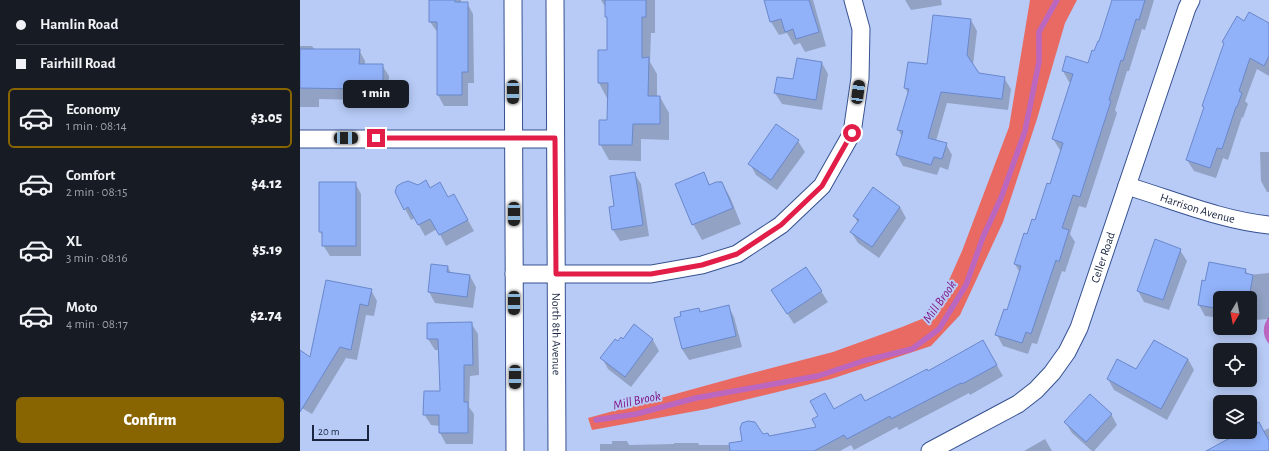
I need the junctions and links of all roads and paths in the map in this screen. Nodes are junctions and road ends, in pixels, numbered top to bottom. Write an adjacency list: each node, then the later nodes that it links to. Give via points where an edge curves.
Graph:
1 (513, 0): 5 (street)
2 (555, 0): 6 (street, North 8th Avenue)
3 (854, 0): 11 (street, via 861,29 860,78 852,133 822,186 781,225 737,254 702,265 651,274)
4 (1191, 0): 8 (street, Celler Road)
5 (514, 138): 6 (street); 7 (street); 10 (street)
6 (555, 138): 11 (street, North 8th Avenue)
7 (300, 139)
8 (1127, 186): 9 (street, Harrison Avenue, via 1226,218); 14 (street, Celler Road, via 1079,328 1067,352 1052,373 1018,404)
9 (1269, 225)
10 (514, 274): 11 (street); 12 (street)
11 (556, 274): 13 (street, North 8th Avenue)
12 (515, 451)
13 (557, 451)
14 (930, 451)

